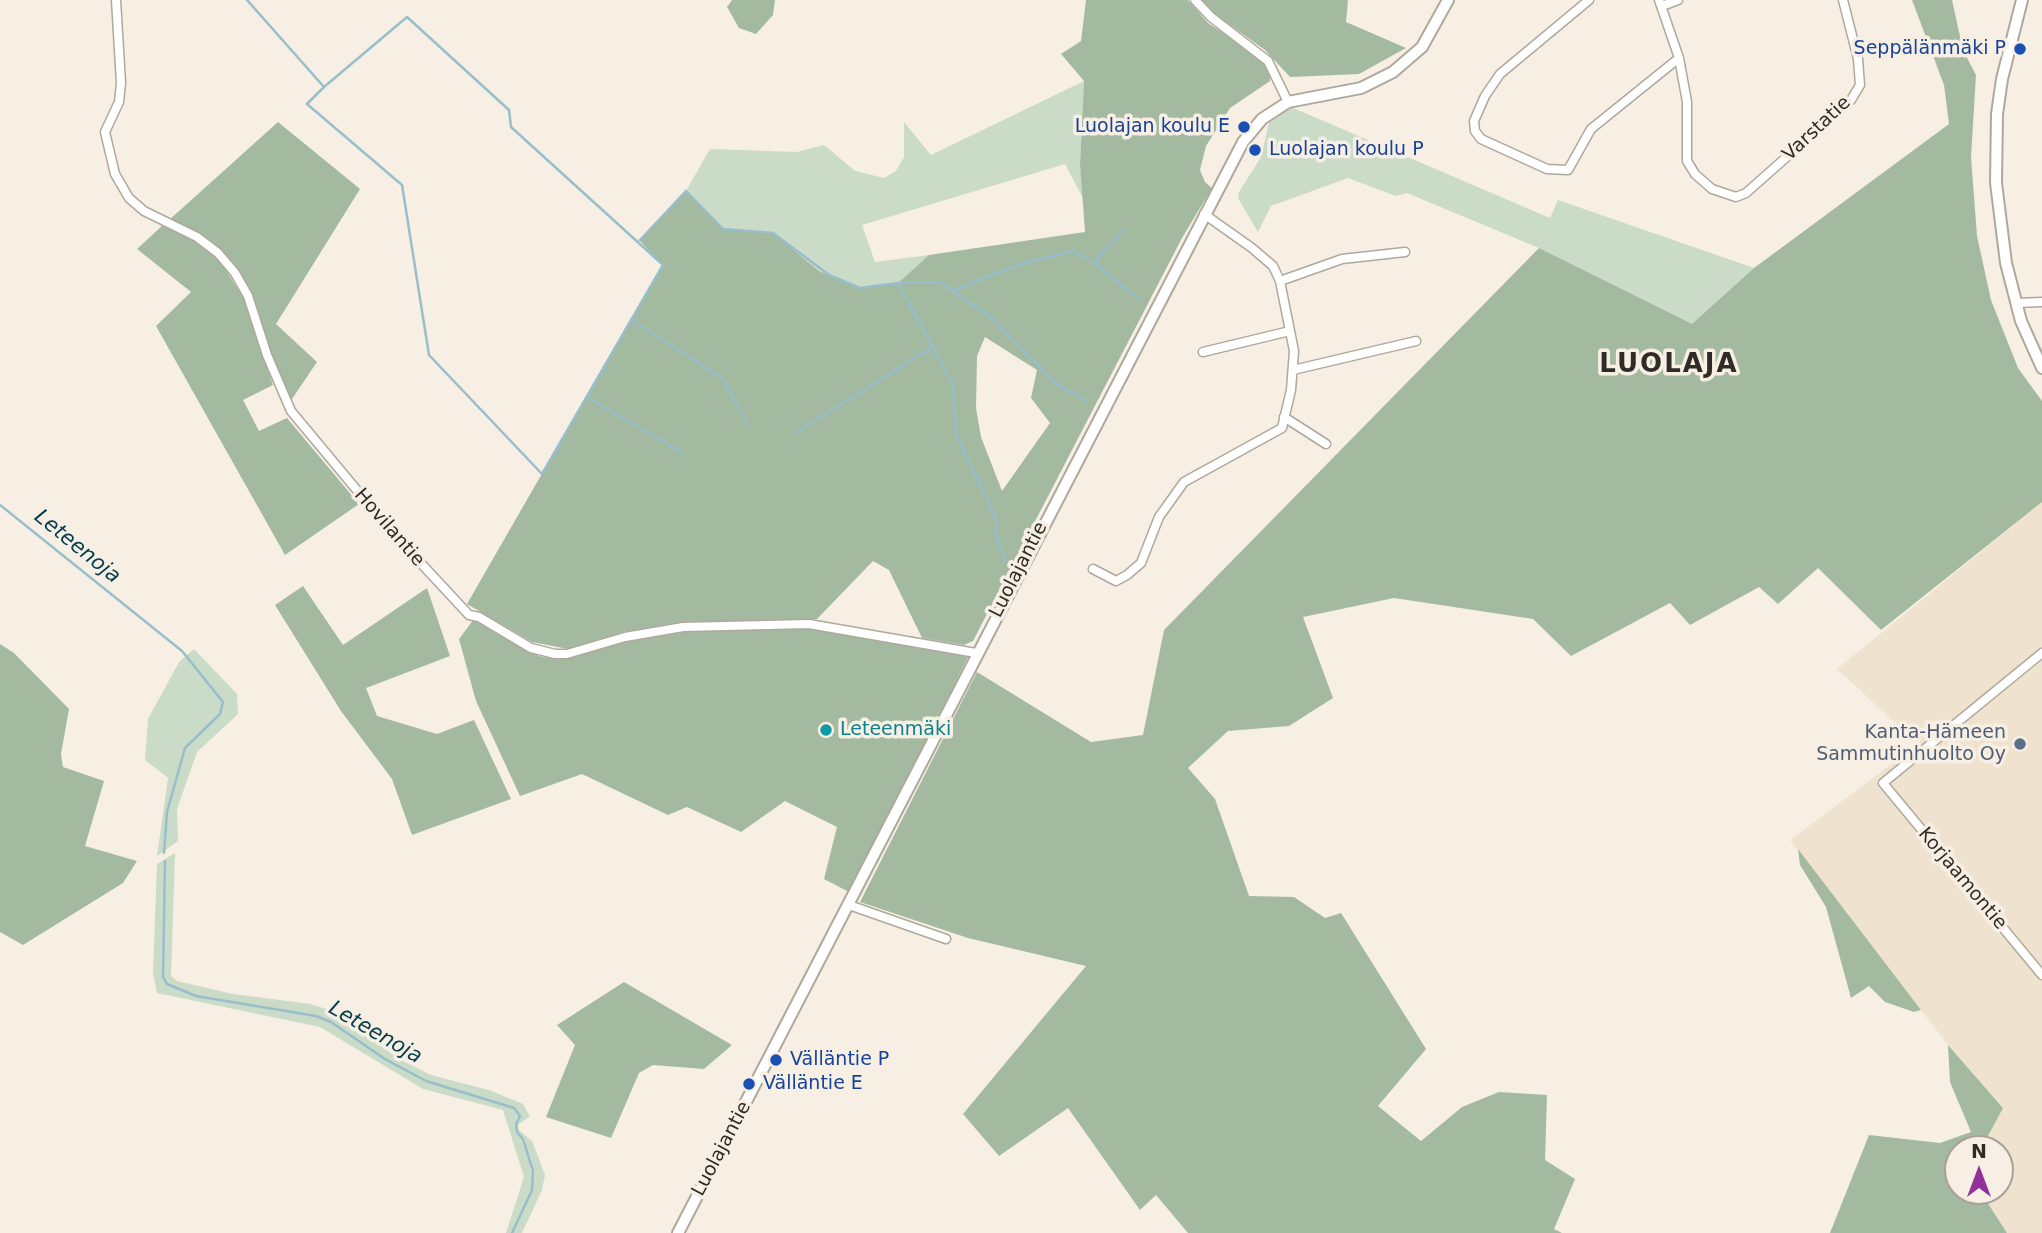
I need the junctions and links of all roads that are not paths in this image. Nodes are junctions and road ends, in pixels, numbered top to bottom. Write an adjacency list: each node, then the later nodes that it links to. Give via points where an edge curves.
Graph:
1 (116, 0): 24 (street, Hovilantie, via 120,102 105,132 122,186 144,211 197,237 235,274 248,296 278,387 291,411 390,530 469,615 531,648 555,654 683,627 809,624)
2 (1195, 0): 10 (street, via 1268,61)
3 (1448, 0): 10 (main road, Luolajantie, via 1422,47 1393,72 1361,88)
4 (1589, 0): 9 (street, via 1500,74 1474,121 1480,139 1547,169 1568,170 1591,130)
5 (1678, 0): 8 (street)
6 (1843, 0): 9 (street, Varstatie, via 1860,85 1851,100 1736,197 1712,189 1687,160 1687,102)
7 (2022, 0): 15 (main road, via 2001,79 1996,147 2000,228)
8 (1661, 3): 9 (street)
9 (1679, 58)
10 (1287, 102): 11 (main road, Luolajantie, via 1262,119 1243,142)
11 (1204, 214): 13 (street, via 1252,248 1273,267); 24 (main road, Luolajantie)
12 (1405, 252): 13 (street, via 1342,259)
13 (1280, 281): 16 (street)
14 (2042, 302): 15 (street)
15 (2016, 303): 19 (main road)
16 (1290, 331): 18 (street); 20 (street)
17 (1416, 341): 20 (street)
18 (1203, 352)
19 (2042, 368)
20 (1293, 370): 21 (street)
21 (1284, 417): 22 (street); 23 (street, via 1282,428 1184,482 1159,517 1141,563 1127,575 1116,581)
22 (1326, 444)
23 (1093, 569)
24 (976, 653): 26 (main road, Luolajantie)
25 (2042, 653): 28 (street, Korjaamontie, via 1883,783)
26 (849, 905): 27 (street); 29 (main road, Luolajantie)
27 (946, 939)
28 (2042, 975)
29 (678, 1233)

